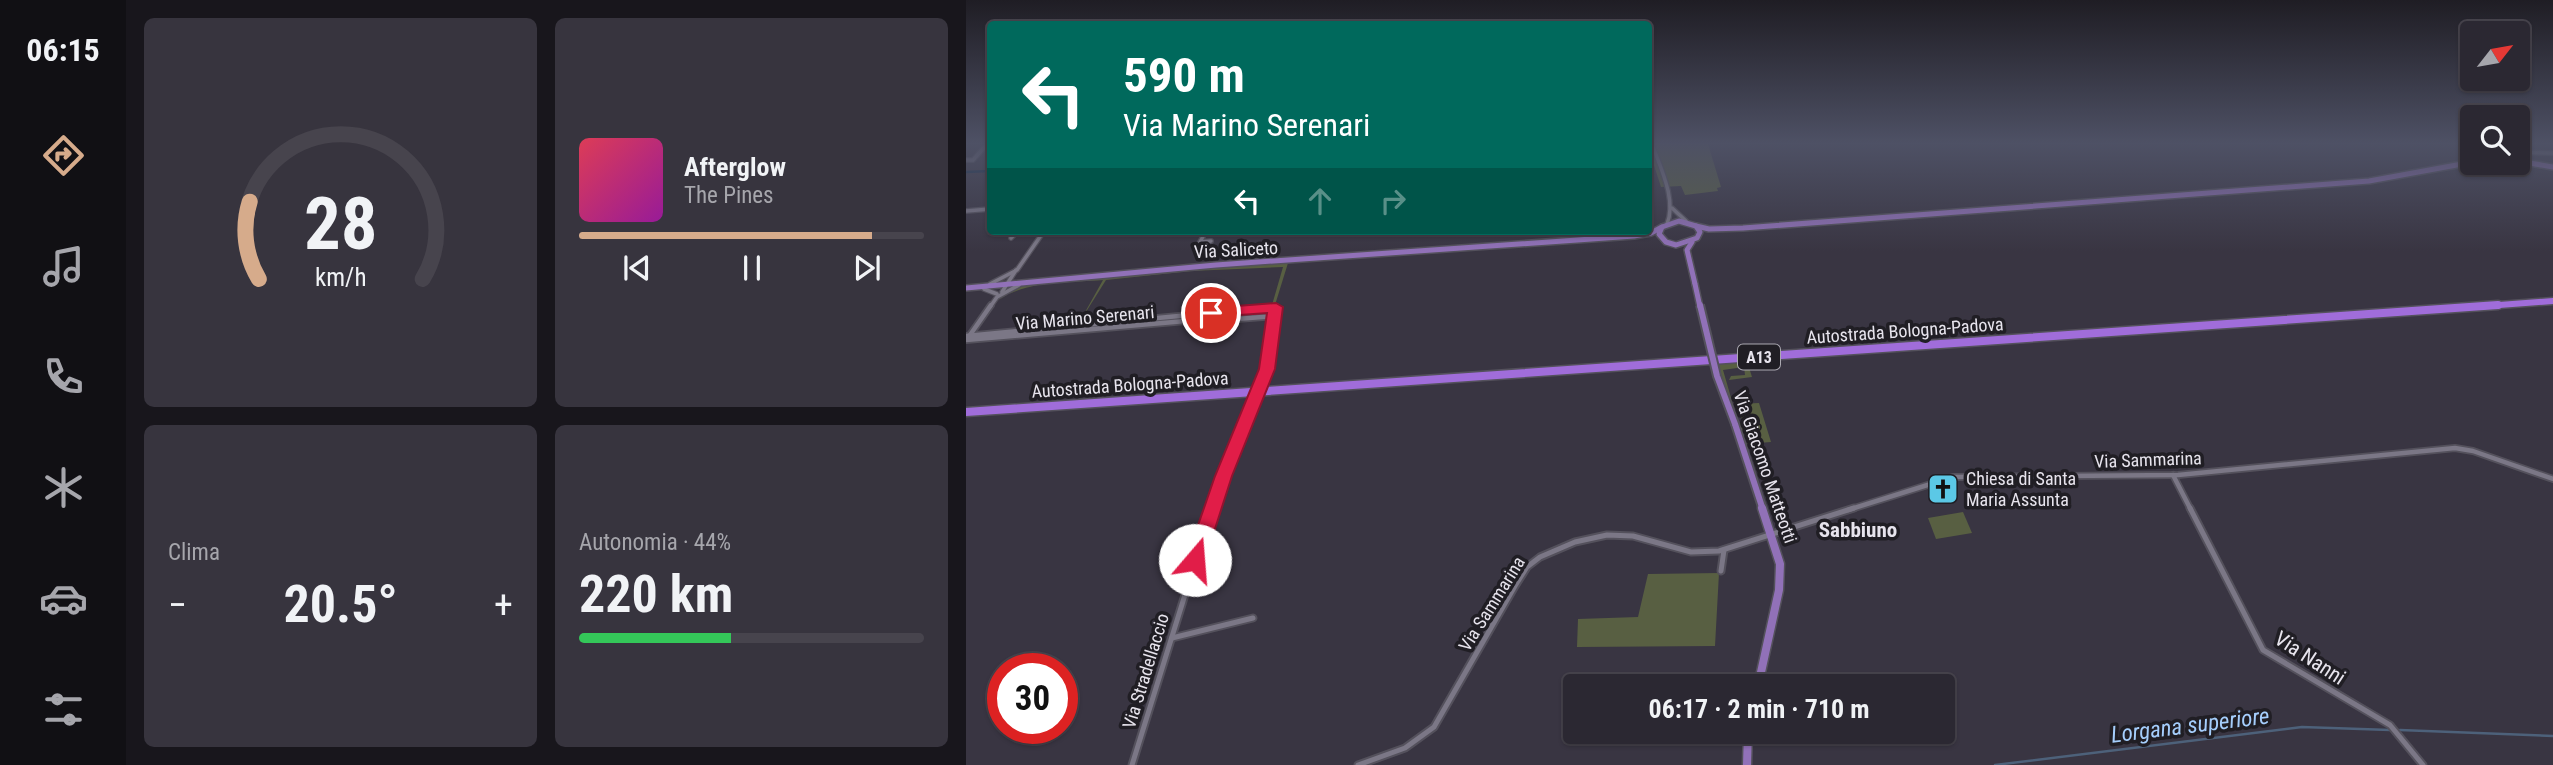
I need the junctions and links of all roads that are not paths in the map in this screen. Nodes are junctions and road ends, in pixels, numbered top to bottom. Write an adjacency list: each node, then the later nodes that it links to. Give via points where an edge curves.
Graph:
1 (1663, 180): 3 (street)
2 (2376, 180): 9 (main road, Via Saliceto)
3 (1670, 204): 6 (street); 7 (street, via 1672,217)
4 (987, 209): 5 (street)
5 (966, 211)
6 (1686, 222): 7 (main road, Via Saliceto); 8 (main road, Via Saliceto)
7 (1665, 226): 10 (main road, Via Saliceto); 18 (main road, via 1659,234)
8 (1696, 226): 9 (main road, Via Saliceto); 16 (main road)
9 (1743, 228): 16 (main road, Via Saliceto)
10 (1652, 232)
11 (1014, 235): 17 (street)
12 (1041, 235): 23 (street, Via Marino Serenari)
13 (1204, 235): 19 (street, via 1200,242)
14 (1640, 235): 15 (main road, Via Saliceto)
15 (1634, 236): 18 (main road, Via Saliceto); 24 (main road, Via Saliceto)
16 (1699, 236): 20 (main road, Via Saliceto)
17 (1011, 238)
18 (1662, 240): 21 (main road, Via Saliceto)
19 (1211, 241)
20 (1693, 241): 21 (main road); 22 (main road)
21 (1671, 244): 22 (main road)
22 (1688, 259): 41 (main road, Via Giacomo Matteotti, bridge, via 1717,376)
23 (1015, 272): 25 (street, via 1017,278); 26 (street, Via Marino Serenari); 27 (street)
24 (1054, 278): 25 (main road, Via Saliceto); 29 (street, Via Marino Serenari)
25 (1030, 281): 26 (main road, Via Saliceto)
26 (1007, 283): 27 (main road, Via Saliceto); 29 (street, Via Marino Serenari)
27 (982, 286): 28 (main road, Via Saliceto)
28 (966, 288): 29 (street, Via Marino Serenari, via 989,289)
29 (998, 295): 37 (street, Via Marino Serenari)
30 (2553, 299): 38 (highway, Autostrada Bologna-Padova / A13)
31 (1276, 307): 32 (street, Via Marino Serenari); 33 (street, Via Stradellaccio)
32 (1211, 313): 34 (street, Via Marino Serenari); 35 (street, via 1214,317); 36 (street, Via Marino Serenari)
33 (1275, 316): 35 (street, Via Marino Serenari); 45 (street, Via Stradellaccio, bridge, via 1263,380 1215,499)
34 (1198, 318): 35 (street, Via Marino Serenari); 36 (street, Via Marino Serenari); 37 (street, Via Marino Serenari)
35 (1207, 322): 37 (street, Via Marino Serenari)
36 (992, 334): 37 (street, Via Marino Serenari)
37 (967, 340)
38 (966, 410)
39 (2173, 475): 40 (street, Via Sammarina, via 2455,448); 41 (street, Via Sammarina, via 1953,477); 51 (street, Via Nanni, via 2263,650 2390,726)
40 (2553, 479)
41 (1772, 534): 42 (street, Via Sammarina); 46 (main road, Via Giacomo Matteotti, via 1781,576)
42 (1724, 550): 43 (street); 49 (street, Via Sammarina, via 1703,553 1633,536 1607,535 1540,557 1520,578 1434,729 1410,747)
43 (1721, 571)
44 (1253, 618): 45 (street)
45 (1171, 638): 48 (street, Via Stradellaccio)
46 (1761, 674)
47 (1748, 744): 50 (main road)
48 (1132, 765)
49 (1358, 765)
50 (1747, 765)
51 (2424, 765)

